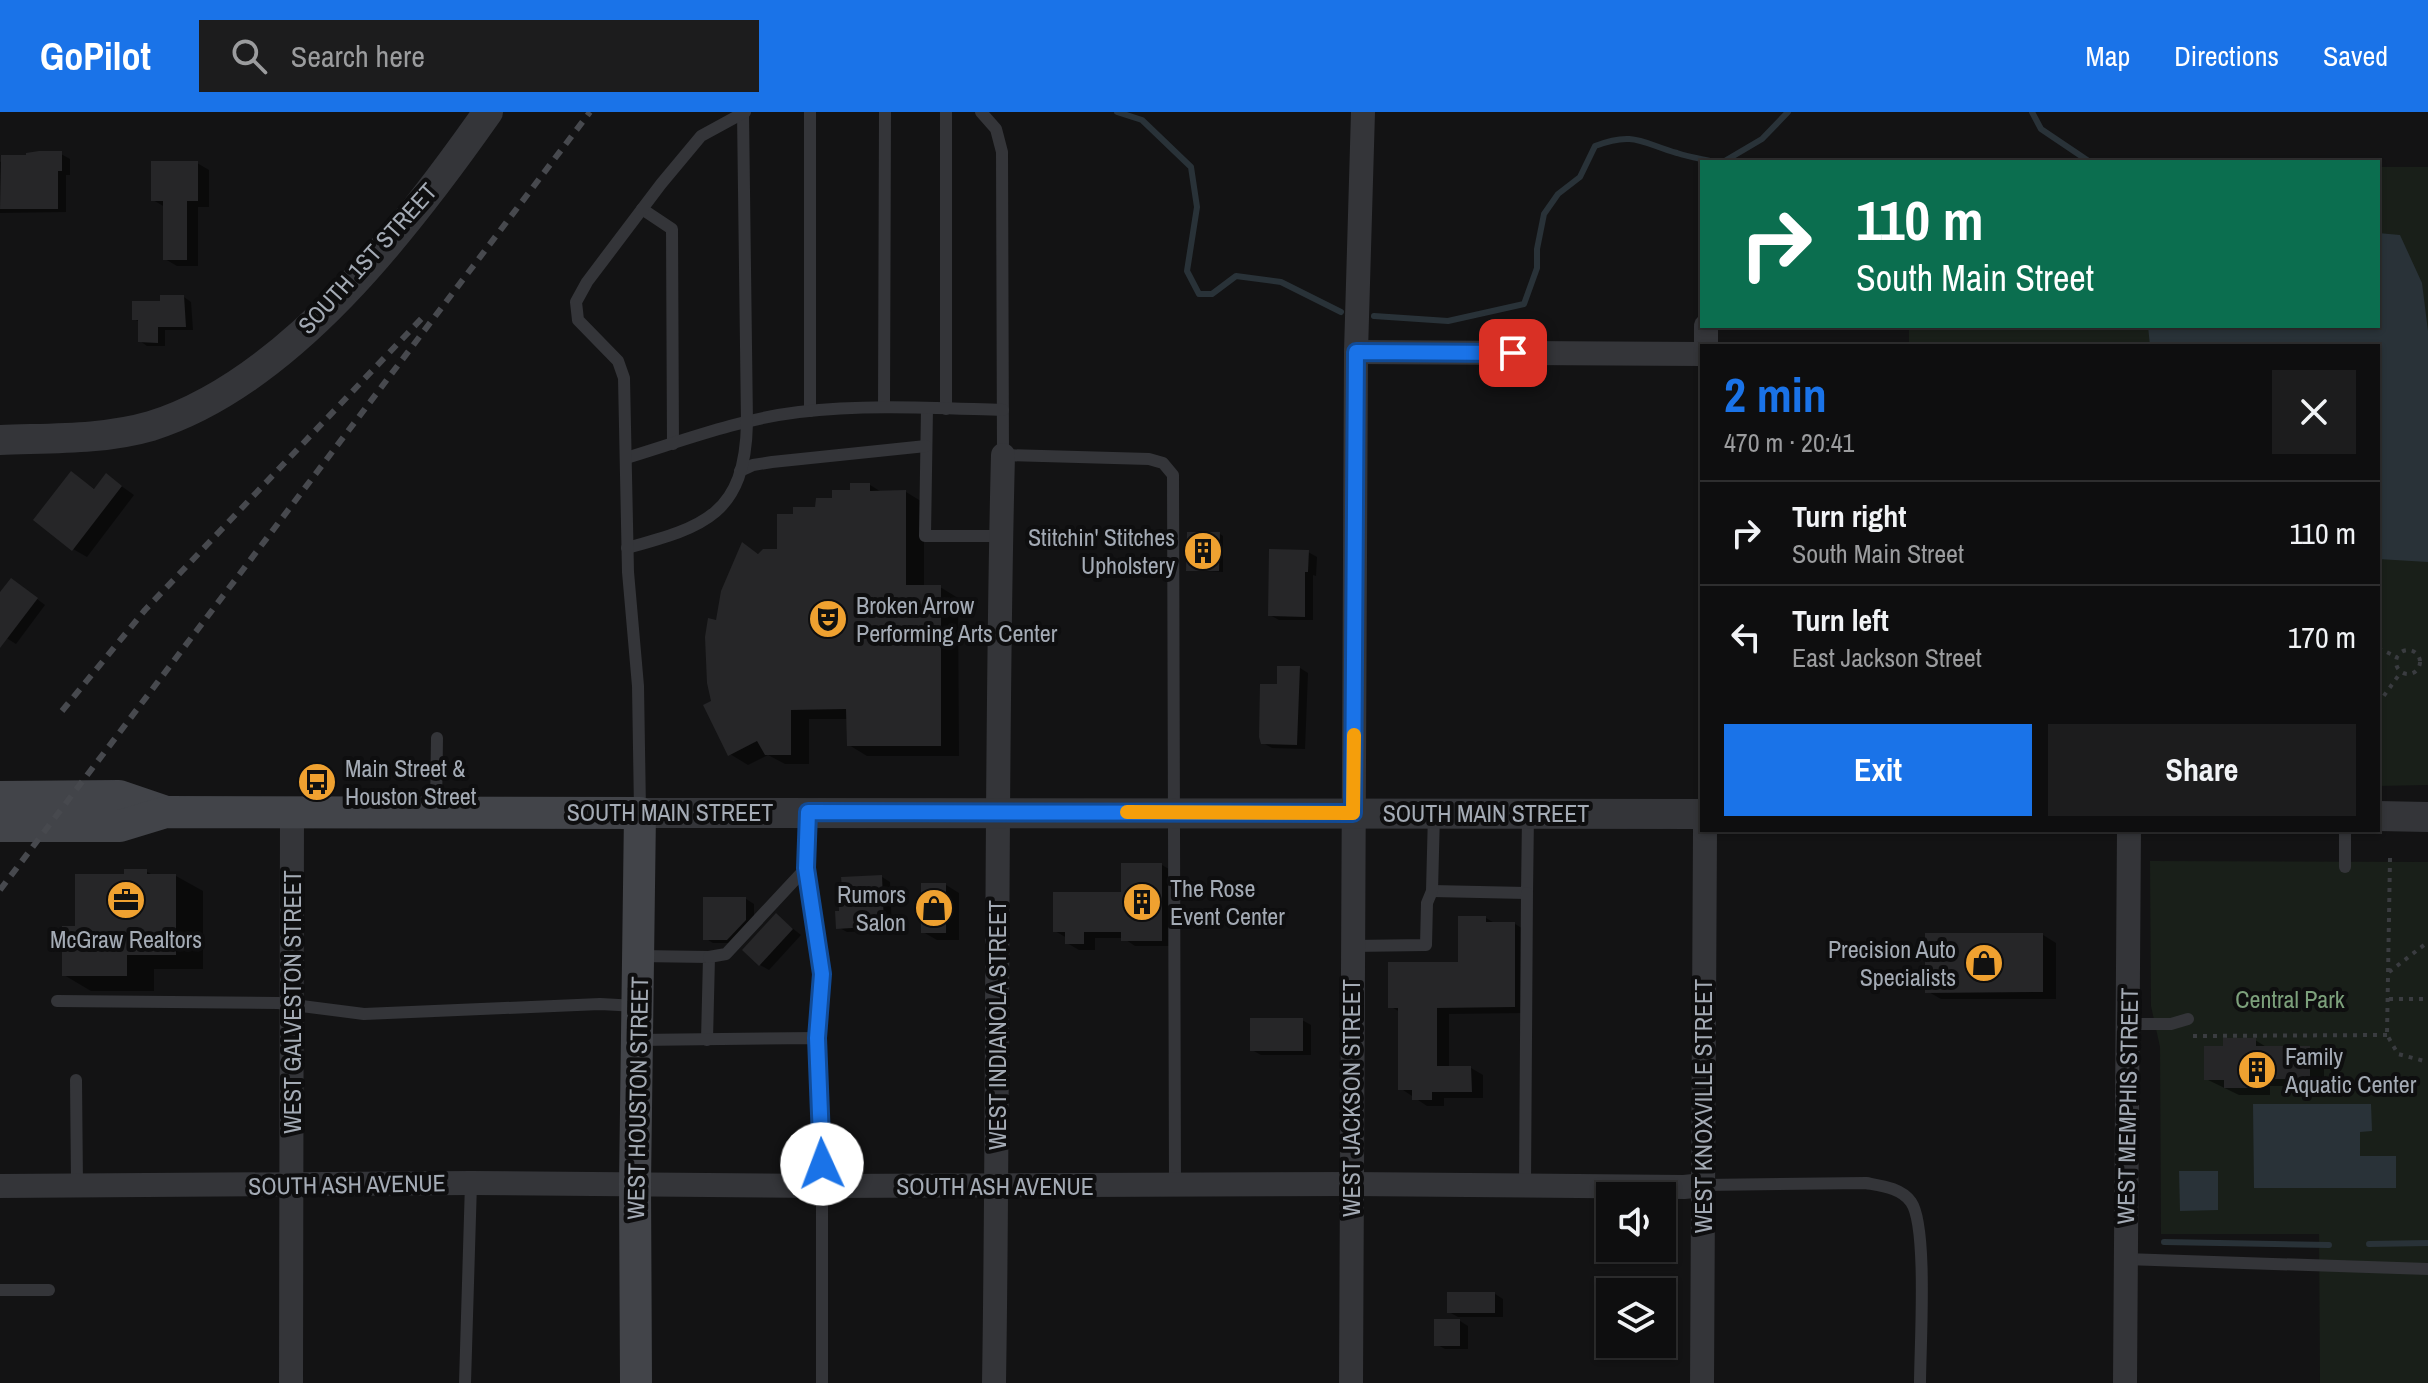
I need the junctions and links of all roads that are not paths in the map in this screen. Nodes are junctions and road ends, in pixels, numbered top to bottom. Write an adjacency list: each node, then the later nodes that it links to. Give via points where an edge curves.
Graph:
1 (488, 112): 17 (street, SOUTH 1ST STREET, via 357,277 259,368 205,403 149,426)
2 (810, 112): 15 (lane)
3 (885, 112): 11 (lane)
4 (946, 112): 13 (lane)
5 (981, 112): 14 (lane, via 996,129 1002,152)
6 (1363, 112): 9 (street, WEST JACKSON STREET)
7 (744, 113): 8 (lane, via 701,136); 16 (lane)
8 (642, 209): 18 (lane, via 672,229); 22 (lane, via 576,302 578,320 618,361 624,378)
9 (1356, 352): 10 (street); 36 (street, WEST JACKSON STREET)
10 (1700, 354)
11 (884, 407): 12 (lane); 15 (lane)
12 (927, 408): 13 (lane); 19 (lane)
13 (946, 409): 14 (lane)
14 (1003, 410): 20 (lane)
15 (810, 411): 16 (lane)
16 (747, 423): 18 (lane); 23 (lane)
17 (12, 440): 21 (street)
18 (673, 444): 22 (lane)
19 (926, 446): 23 (lane, via 772,462); 24 (lane, via 925,536)
20 (1003, 455): 24 (street, WEST INDIANOLA STREET); 31 (lane, via 1149,459 1163,463 1173,475)
21 (0, 457)
22 (626, 458): 25 (lane)
23 (740, 471): 25 (lane, via 729,497 702,523)
24 (1001, 536): 30 (street, WEST INDIANOLA STREET)
25 (627, 548): 35 (lane, via 638,686)
26 (437, 738): 34 (lane)
27 (0, 797): 28 (main road, SOUTH MAIN STREET, via 119,796)
28 (166, 812): 33 (main road, SOUTH MAIN STREET); 41 (main road, SOUTH MAIN STREET, via 120,826)
29 (808, 812): 30 (street, SOUTH MAIN STREET); 35 (street, SOUTH MAIN STREET); 46 (lane)
30 (996, 812): 31 (street, SOUTH MAIN STREET); 71 (street, WEST INDIANOLA STREET)
31 (1176, 812): 36 (street, SOUTH MAIN STREET); 66 (lane)
32 (1528, 812): 37 (street, SOUTH MAIN STREET); 38 (street, SOUTH MAIN STREET); 48 (lane)
33 (292, 813): 34 (main road, SOUTH MAIN STREET); 53 (street, WEST GALVESTON STREET)
34 (436, 813): 35 (main road, SOUTH MAIN STREET)
35 (640, 813): 50 (main road, WEST HOUSTON STREET)
36 (1353, 813): 37 (street, SOUTH MAIN STREET); 49 (street, WEST JACKSON STREET)
37 (1434, 813): 47 (lane)
38 (1700, 814)
39 (2380, 816): 40 (street)
40 (2428, 817)
41 (0, 826)
42 (1705, 832): 68 (street, WEST KNOXVILLE STREET)
43 (2129, 832): 56 (street, WEST MEMPHIS STREET)
44 (2345, 832): 45 (lane)
45 (2345, 867)
46 (806, 868): 51 (lane, via 726,954); 57 (lane, via 822,974)
47 (1432, 891): 48 (lane); 49 (lane, via 1426,945)
48 (1527, 893): 67 (lane)
49 (1352, 946): 63 (street, WEST JACKSON STREET)
50 (638, 956): 51 (lane); 54 (main road, WEST HOUSTON STREET)
51 (709, 957): 59 (lane)
52 (57, 1001): 53 (lane)
53 (291, 1004): 54 (lane, via 364,1014); 65 (street, WEST GALVESTON STREET)
54 (637, 1006): 58 (main road, WEST HOUSTON STREET)
55 (2188, 1019): 56 (lane)
56 (2127, 1024): 72 (street, WEST MEMPHIS STREET)
57 (817, 1038): 59 (lane); 70 (lane)
58 (637, 1040): 59 (lane); 62 (main road, WEST HOUSTON STREET)
59 (707, 1040)
60 (76, 1080): 64 (lane)
61 (471, 1183): 62 (street, SOUTH ASH AVENUE); 65 (street, SOUTH ASH AVENUE); 77 (lane)
62 (635, 1184): 70 (street, SOUTH ASH AVENUE); 78 (main road, WEST HOUSTON STREET)
63 (1351, 1184): 66 (street, SOUTH ASH AVENUE); 67 (street, SOUTH ASH AVENUE); 81 (street, WEST JACKSON STREET)
64 (77, 1185): 65 (street, SOUTH ASH AVENUE); 69 (street, SOUTH ASH AVENUE)
65 (292, 1185): 76 (street, WEST GALVESTON STREET)
66 (1175, 1185): 71 (street, SOUTH ASH AVENUE)
67 (1525, 1185): 68 (street, SOUTH ASH AVENUE)
68 (1703, 1185): 82 (street, WEST KNOXVILLE STREET); 83 (lane, via 1866,1183 1902,1194 1911,1203 1921,1232)
69 (0, 1186)
70 (822, 1186): 71 (street, SOUTH ASH AVENUE); 79 (lane)
71 (997, 1187): 80 (street, WEST INDIANOLA STREET)
72 (2125, 1259): 73 (lane); 84 (street, WEST MEMPHIS STREET)
73 (2428, 1269)
74 (0, 1290): 75 (lane)
75 (49, 1290)
76 (291, 1383)
77 (465, 1383)
78 (636, 1383)
79 (822, 1383)
80 (994, 1383)
81 (1351, 1383)
82 (1702, 1383)
83 (1920, 1383)
84 (2125, 1383)

